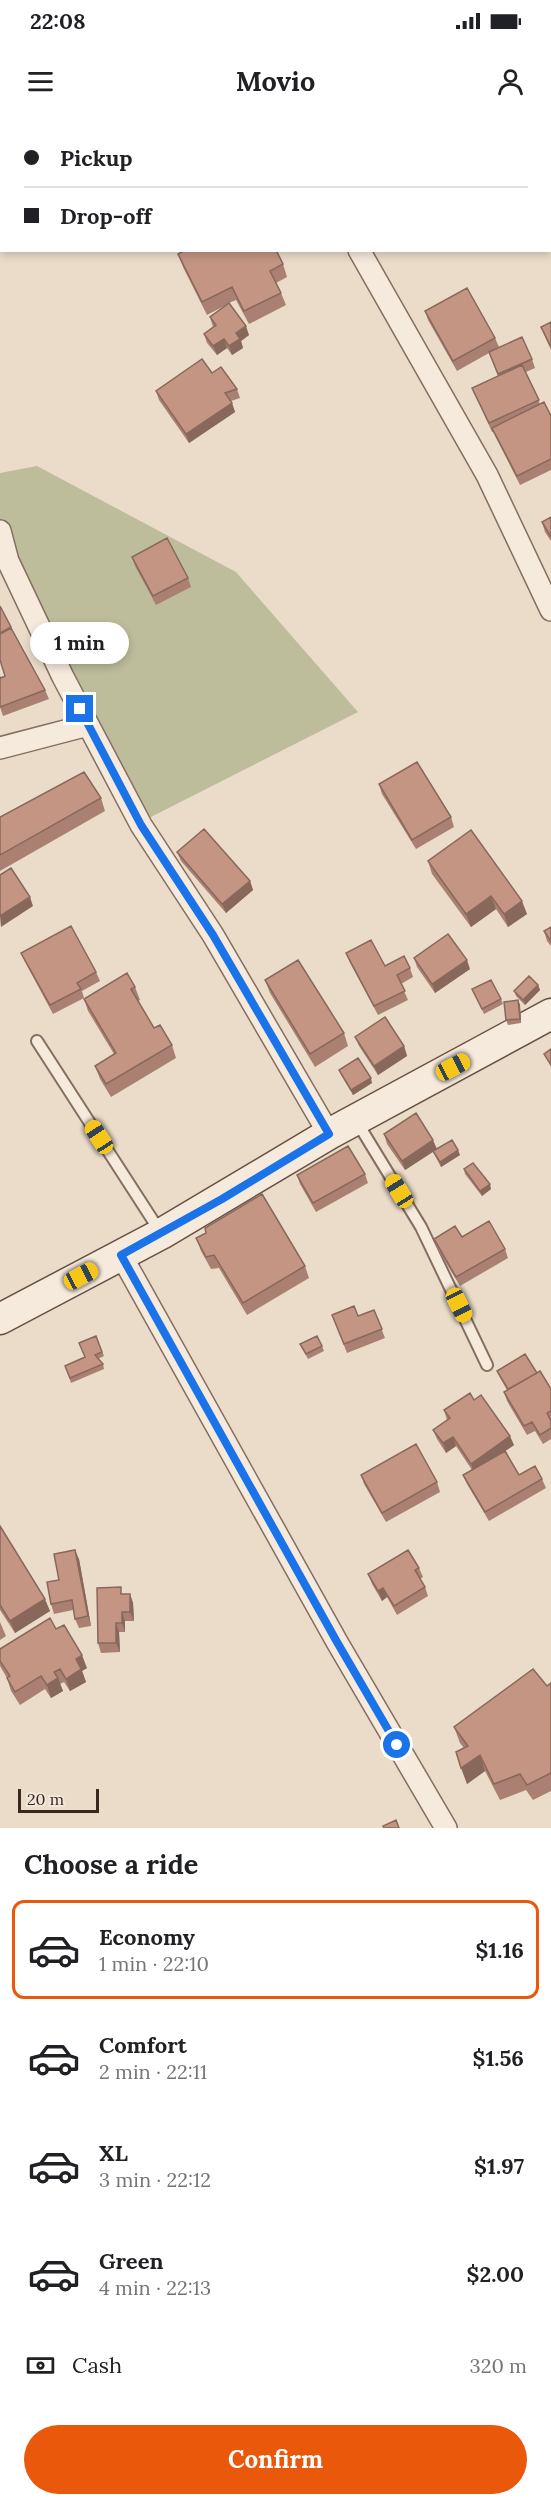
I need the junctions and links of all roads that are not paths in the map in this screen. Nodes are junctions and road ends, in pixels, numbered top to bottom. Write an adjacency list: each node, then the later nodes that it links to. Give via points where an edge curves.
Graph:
1 (360, 252): 3 (street, via 487,475)
2 (0, 531): 4 (street, via 8,561)
3 (551, 610)
4 (88, 725): 5 (street); 9 (street, via 141,825 213,935)
5 (0, 748)
6 (551, 1014): 8 (main road)
7 (37, 1041): 10 (lane)
8 (355, 1120): 9 (main road); 13 (lane, via 421,1227)
9 (329, 1134): 10 (main road)
10 (161, 1233): 11 (main road)
11 (121, 1255): 12 (main road); 14 (street, via 337,1642)
12 (0, 1319)
13 (487, 1365)
14 (446, 1828)

